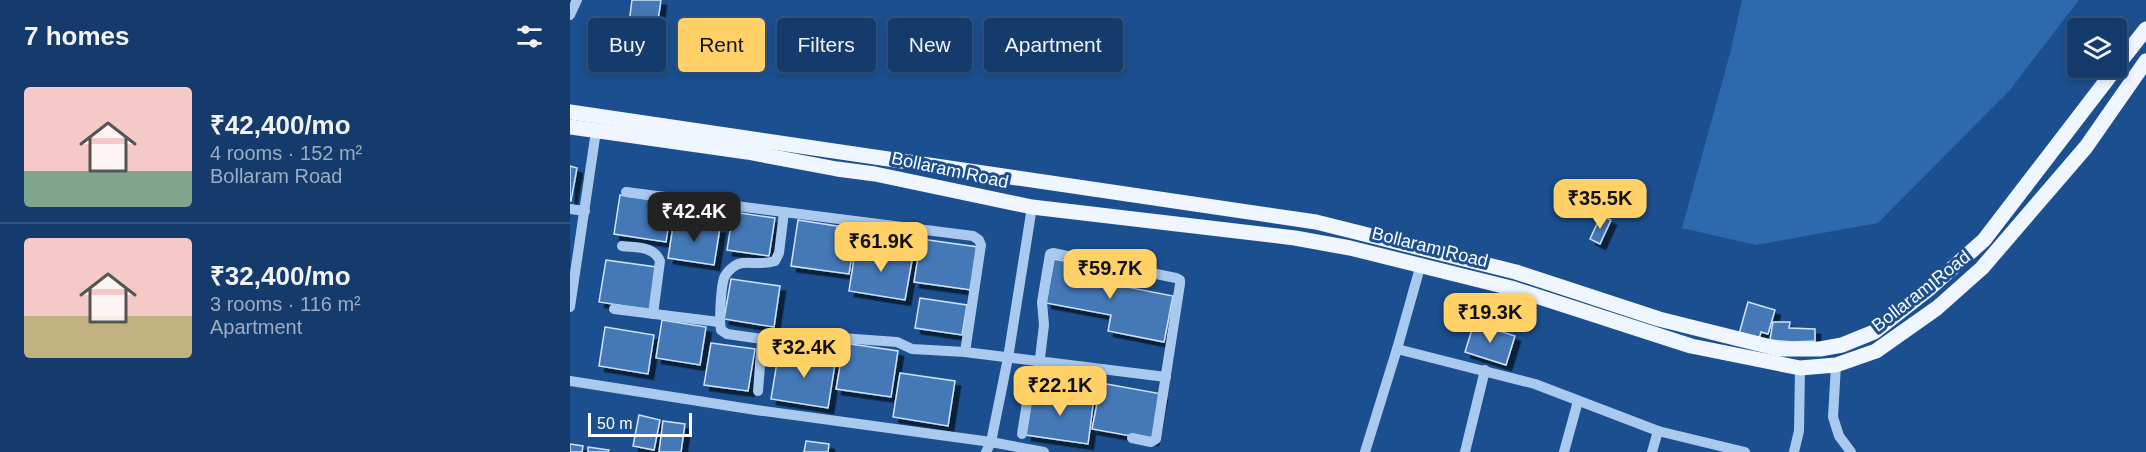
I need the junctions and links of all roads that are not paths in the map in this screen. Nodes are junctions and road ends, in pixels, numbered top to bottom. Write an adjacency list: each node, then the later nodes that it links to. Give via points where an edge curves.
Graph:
1 (2146, 29): 2 (main road, Bollaram Road)
2 (2127, 53)
3 (2146, 61): 24 (main road, Bollaram Road, via 2086,147 1982,268 1937,308 1876,351)
4 (2108, 78): 5 (main road, Bollaram Road, via 1983,240 1874,332 1820,349 1779,349 1659,319 1516,272 1316,222)
5 (570, 112)
6 (570, 127): 7 (main road, Bollaram Road)
7 (596, 131): 9 (main road, Bollaram Road, via 875,174); 11 (street)
8 (626, 192): 12 (street)
9 (1032, 207): 14 (main road, Bollaram Road, via 1295,238); 22 (street)
10 (570, 209): 11 (street)
11 (585, 211): 15 (street)
12 (784, 212): 18 (street, via 775,261 765,265 741,263 724,278); 21 (street, via 973,236 979,240)
13 (622, 246): 17 (street, via 650,249 658,254)
14 (1421, 264): 20 (street); 25 (main road, Bollaram Road, via 1511,288 1691,346)
15 (570, 307)
16 (614, 309): 17 (street)
17 (653, 314): 18 (street)
18 (719, 322): 19 (street, via 727,334)
19 (762, 339): 21 (street, via 823,348 846,338 897,342 912,349); 31 (street)
20 (1397, 349): 27 (street); 38 (street)
21 (965, 352): 22 (street)
22 (1008, 358): 23 (street); 36 (street)
23 (1039, 362): 26 (street); 28 (street, via 1044,325 1042,302 1053,253 1180,280); 30 (street)
24 (1836, 365): 25 (main road, Bollaram Road); 44 (street, via 1833,417 1839,436)
25 (1800, 368): 43 (street, via 1799,431)
26 (1102, 369): 28 (street); 30 (street, via 1087,389)
27 (1485, 370): 32 (street); 39 (street)
28 (1166, 377): 35 (street, via 1156,439 1150,442)
29 (570, 381): 36 (street)
30 (1037, 383): 34 (street, via 1030,384)
31 (758, 391)
32 (1578, 401): 33 (street); 40 (street)
33 (1658, 431): 41 (street); 42 (street)
34 (1022, 434)
35 (1132, 438)
36 (989, 447): 37 (street)
37 (1044, 452)
38 (1365, 452)
39 (1465, 452)
40 (1564, 452)
41 (1652, 452)
42 (1745, 452)
43 (1794, 452)
44 (1851, 452)

